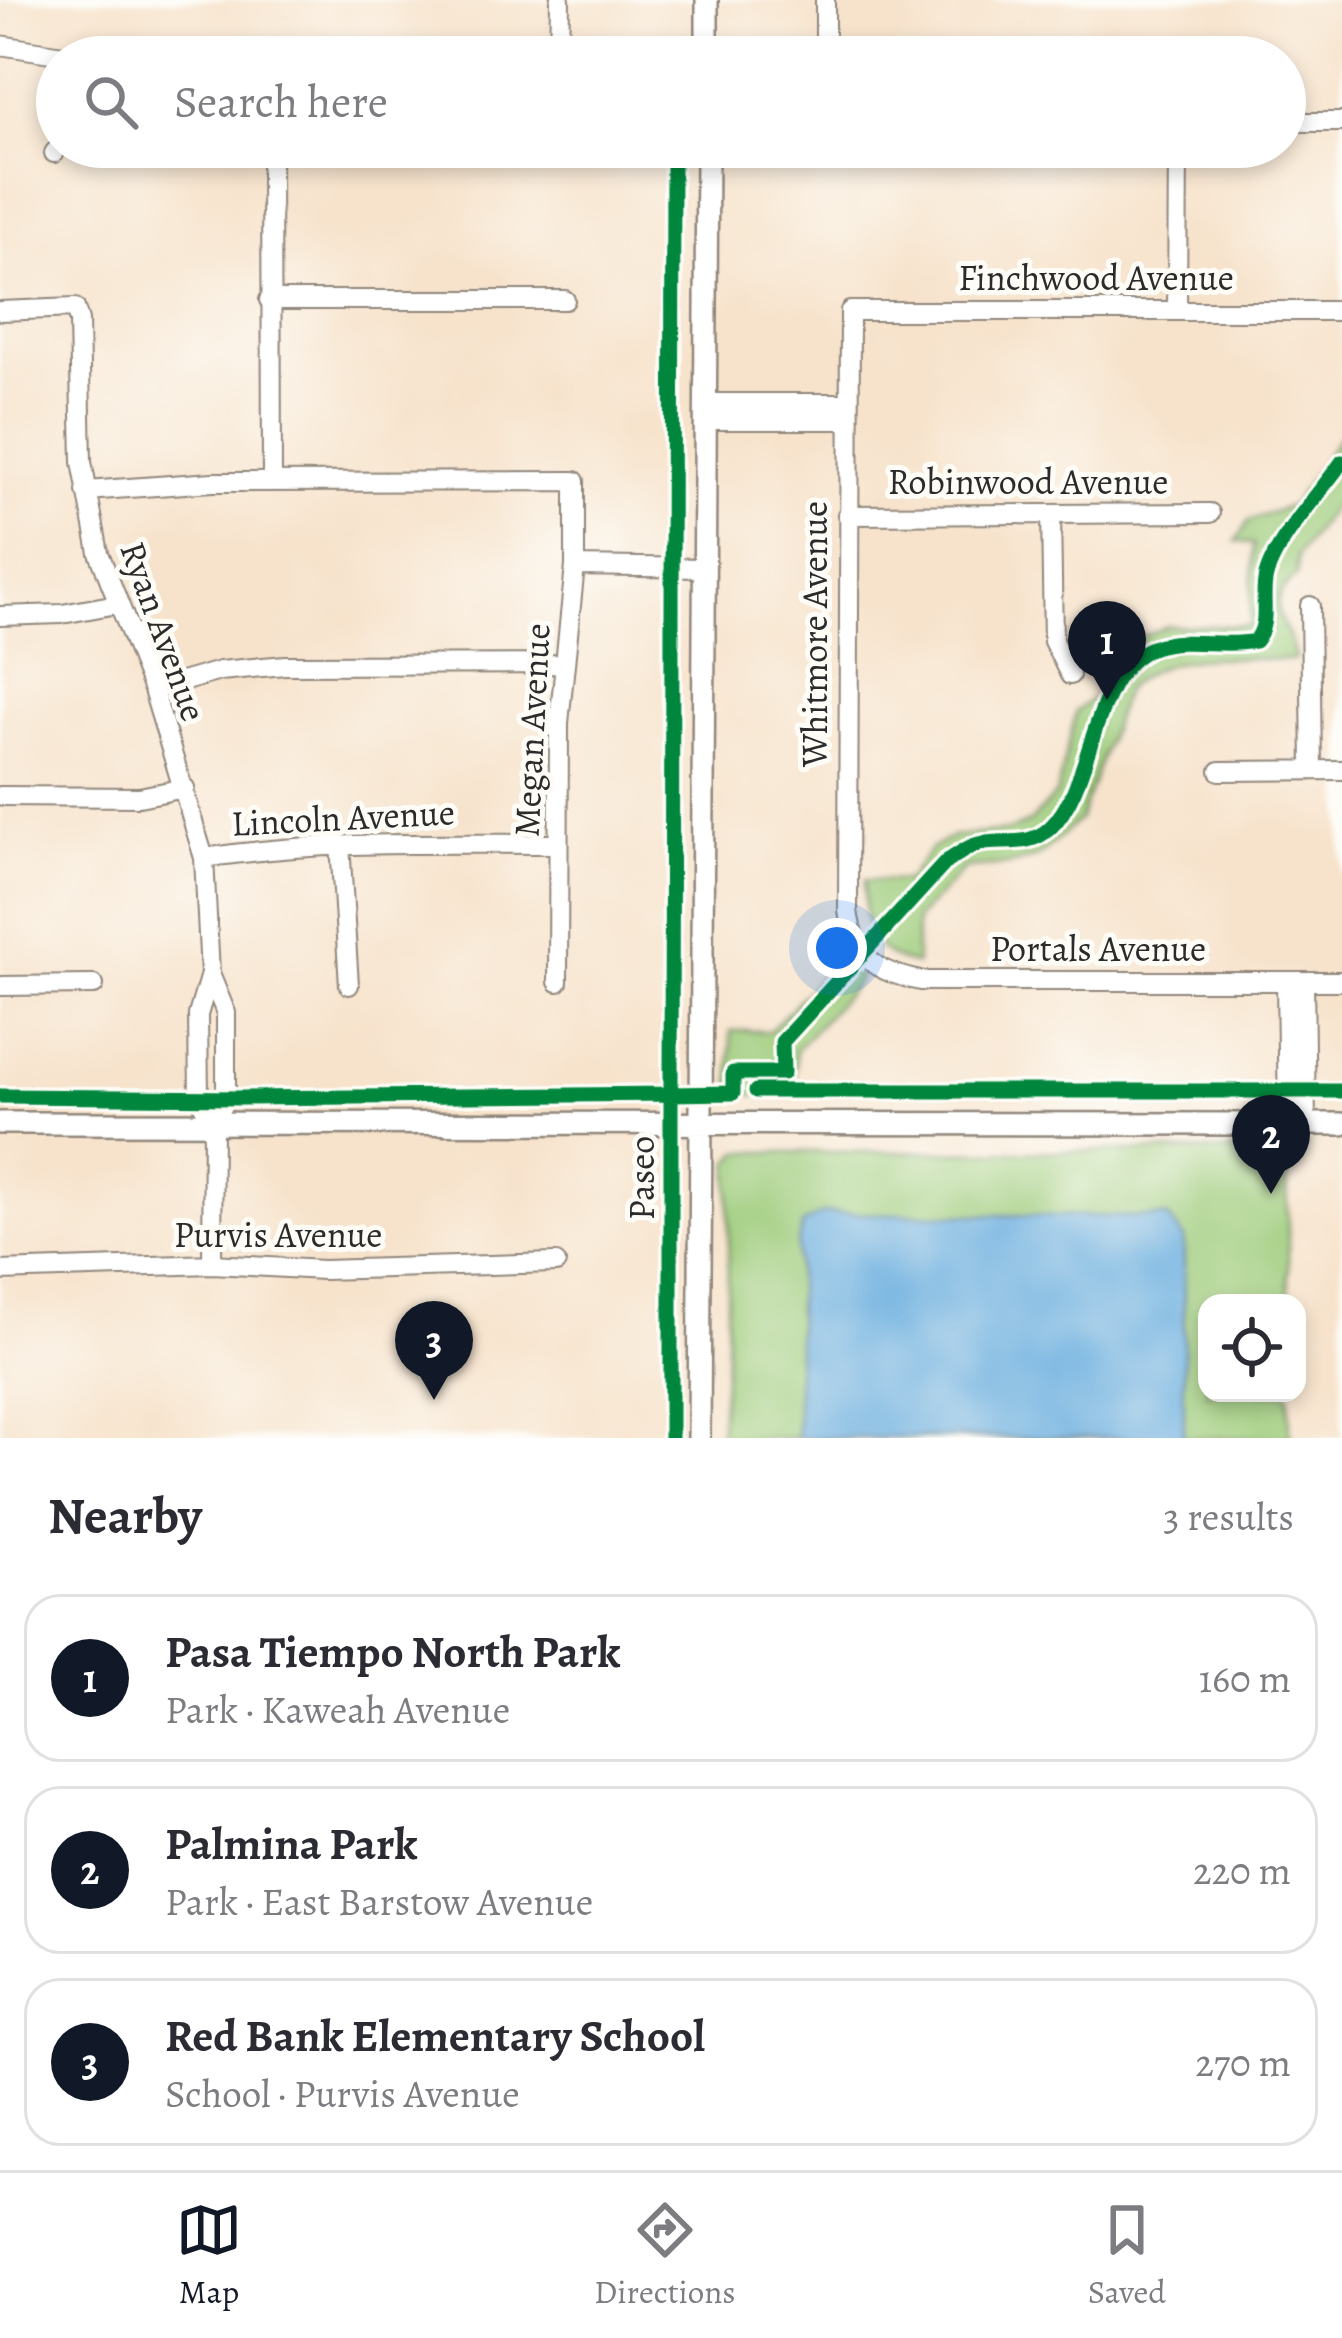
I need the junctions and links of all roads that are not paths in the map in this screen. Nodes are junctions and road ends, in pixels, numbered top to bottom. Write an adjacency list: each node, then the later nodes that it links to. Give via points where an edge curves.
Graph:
1 (560, 0): 4 (street)
2 (706, 0): 5 (street)
3 (824, 0): 6 (street)
4 (560, 36)
5 (707, 36)
6 (825, 36)
7 (0, 44): 8 (street)
8 (36, 50)
9 (1306, 122): 10 (street)
10 (1342, 122)
11 (271, 168): 14 (street)
12 (707, 168): 21 (street)
13 (1178, 168): 16 (street)
14 (269, 300): 15 (street); 22 (street)
15 (565, 300)
16 (1177, 309): 18 (street, Finchwood Avenue); 19 (street, Finchwood Avenue)
17 (0, 311): 23 (street, Ryan Avenue, via 75,308)
18 (850, 311): 20 (street, Whitmore Avenue)
19 (1342, 311)
20 (849, 411): 21 (street); 26 (street, Whitmore Avenue)
21 (706, 412): 28 (street)
22 (272, 482): 23 (street); 27 (street, Megan Avenue, via 575,481)
23 (86, 490): 29 (street, Ryan Avenue)
24 (1210, 512): 25 (street, Robinwood Avenue)
25 (1051, 514): 26 (street, Robinwood Avenue); 33 (street, via 1053,641)
26 (847, 515): 43 (street, Whitmore Avenue, via 848,910)
27 (575, 566): 28 (street); 32 (street, Megan Avenue)
28 (704, 568): 55 (street)
29 (117, 604): 31 (street); 34 (street, Ryan Avenue)
30 (1310, 606): 35 (street)
31 (0, 616)
32 (563, 664): 34 (street, via 285,665 220,671); 41 (street, Megan Avenue)
33 (1070, 674)
34 (152, 690): 38 (street, Ryan Avenue)
35 (1312, 770): 36 (street); 37 (street)
36 (1342, 770)
37 (1220, 771)
38 (185, 788): 39 (street, Lincoln Avenue, via 139,797); 42 (street, Ryan Avenue)
39 (0, 796)
40 (340, 844): 41 (street, Lincoln Avenue); 42 (street, Lincoln Avenue); 49 (street)
41 (558, 844): 47 (street, Megan Avenue)
42 (204, 858): 44 (street, Ryan Avenue)
43 (862, 954): 45 (street, Portals Avenue, via 887,974 920,981)
44 (210, 974): 52 (street, Ryan Avenue, via 198,1015 199,1098); 52 (street, Ryan Avenue, via 226,1013 226,1098)
45 (1295, 980): 46 (street, Portals Avenue); 53 (street)
46 (1342, 981)
47 (558, 982)
48 (94, 985): 50 (street)
49 (350, 985)
50 (0, 986)
51 (0, 1123): 52 (street)
52 (212, 1123): 55 (street); 57 (street)
53 (1297, 1124): 54 (street); 55 (street)
54 (1342, 1124)
55 (702, 1125): 59 (street)
56 (556, 1263): 57 (street, Purvis Avenue, via 323,1270)
57 (212, 1264): 58 (street, Purvis Avenue)
58 (0, 1271)
59 (699, 1438)

